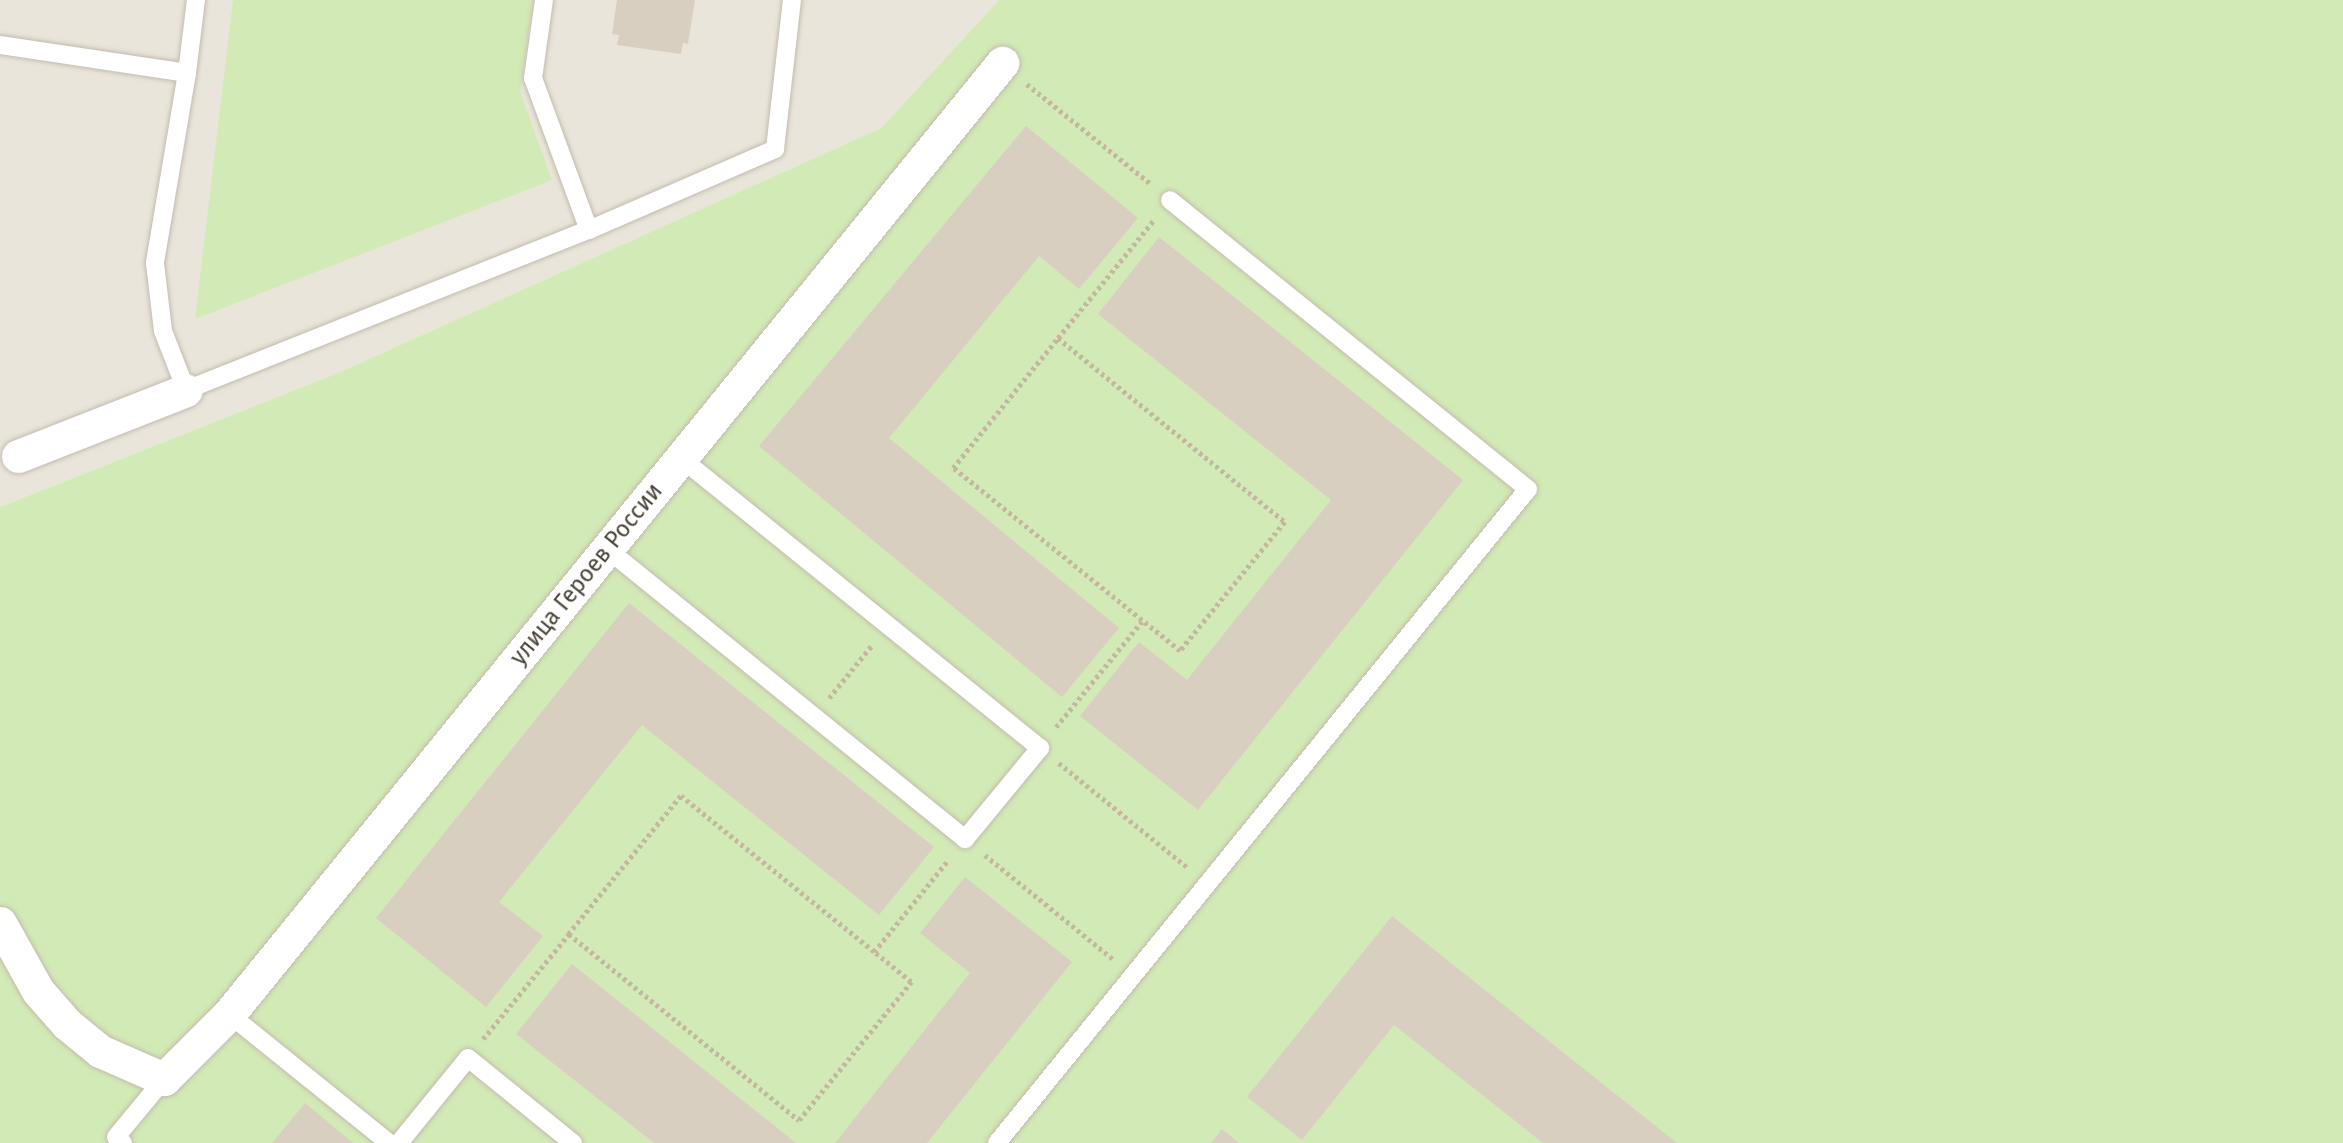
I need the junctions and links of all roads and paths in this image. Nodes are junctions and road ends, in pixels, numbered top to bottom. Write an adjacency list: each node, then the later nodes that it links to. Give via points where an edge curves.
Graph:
1 (196, 0): 6 (lane)
2 (544, 0): 8 (lane, via 533,78)
3 (792, 0): 8 (lane, via 775,149)
4 (0, 45): 6 (lane)
5 (1002, 63): 7 (path); 12 (street, улица Героев России)
6 (187, 73): 10 (lane, via 155,263 163,331)
7 (1170, 200): 9 (path); 19 (lane, via 1528,489)
8 (589, 230): 10 (lane)
9 (1058, 338): 14 (path, via 953,468); 14 (path, via 1285,522 1180,651)
10 (186, 390): 11 (street)
11 (19, 456)
12 (681, 458): 13 (street, улица Героев России); 15 (lane)
13 (607, 549): 16 (lane); 24 (street, улица Героев России)
14 (1142, 621): 17 (path)
15 (888, 625): 16 (path); 17 (lane)
16 (814, 717): 18 (lane)
17 (1040, 748): 18 (lane); 19 (path)
18 (965, 839): 22 (path); 23 (path)
19 (1208, 884): 23 (lane)
20 (0, 923): 26 (street, via 38,991 67,1024 100,1051)
21 (569, 934): 22 (path, via 681,796); 22 (path, via 799,1120 911,982); 25 (path)
22 (874, 952)
23 (1133, 975): 31 (lane)
24 (229, 1014): 26 (street, улица Героев России); 28 (lane)
25 (468, 1058): 29 (lane); 30 (lane)
26 (164, 1079): 27 (lane)
27 (114, 1141)
28 (389, 1143)
29 (399, 1143)
30 (573, 1143)
31 (997, 1143)

